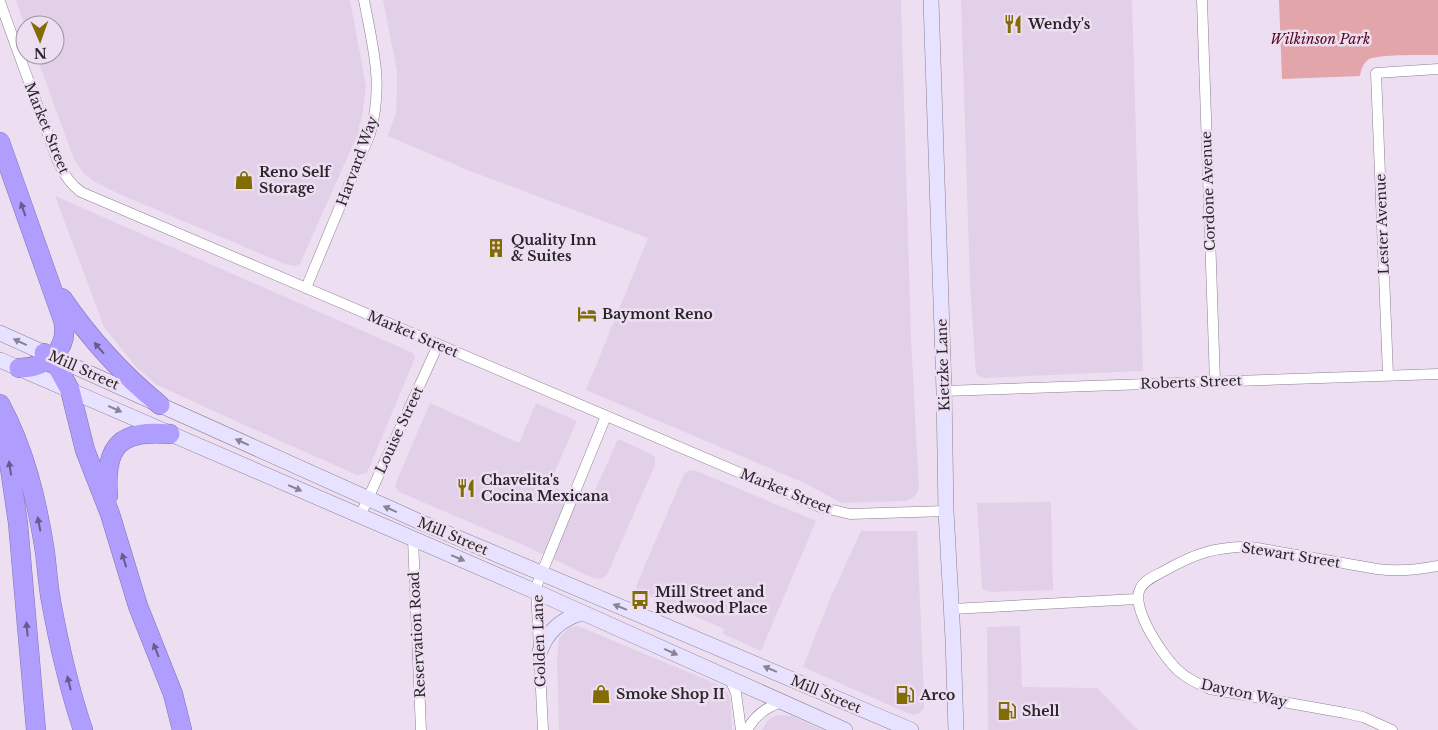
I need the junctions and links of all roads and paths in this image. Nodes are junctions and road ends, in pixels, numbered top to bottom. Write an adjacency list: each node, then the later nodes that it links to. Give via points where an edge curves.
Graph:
1 (364, 0): 8 (street, Harvard Way, via 377,72 378,96 374,118)
2 (931, 0): 18 (main road, Kietzke Lane)
3 (1202, 0): 16 (street, Cordone Avenue)
4 (0, 2): 8 (street, Market Street, via 58,162 73,186 89,196)
5 (1438, 69): 15 (street, Lester Avenue, via 1376,73)
6 (0, 142): 7 (highway, one-way to 6)
7 (39, 255): 11 (highway, via 64,324 62,342); 20 (highway, one-way to 7, via 123,373 91,338 58,292)
8 (306, 288): 10 (street, Market Street)
9 (0, 332): 11 (main road, Mill Street, one-way to 9)
10 (438, 344): 21 (street, Market Street); 23 (street, Louise Street)
11 (49, 356): 13 (highway, via 36,367); 17 (highway); 20 (main road, Mill Street)
12 (0, 360): 13 (main road, Mill Street)
13 (20, 368): 17 (main road, Mill Street)
14 (1438, 374): 15 (street, Roberts Street)
15 (1388, 375): 16 (street, Roberts Street)
16 (1215, 382): 18 (street, Roberts Street)
17 (70, 390): 22 (main road, Mill Street, one-way to 22); 25 (highway, via 86,450)
18 (944, 391): 24 (main road, Kietzke Lane)
19 (0, 405): 37 (highway, one-way to 19, via 18,523); 38 (highway, one-way to 19, via 59,639 30,480 13,429)
20 (160, 405): 23 (main road, Mill Street, one-way to 20)
21 (606, 416): 24 (street, Market Street, via 832,511 850,514); 29 (street, Golden Lane)
22 (170, 434): 25 (highway, via 135,435 114,451 108,472); 26 (main road, Mill Street, one-way to 26)
23 (368, 499): 26 (street, Louise Street); 29 (main road, Mill Street, one-way to 23)
24 (946, 511): 32 (main road, Kietzke Lane)
25 (110, 514): 39 (highway, one-way to 25, via 173,694 138,606)
26 (360, 516): 27 (main road, Mill Street)
27 (413, 539): 30 (main road, Mill Street, one-way to 30); 40 (street, Reservation Road)
28 (1438, 566): 31 (street, Stewart Street, via 1397,571 1251,547 1231,547 1213,549 1174,565 1145,582)
29 (541, 574): 30 (street, Golden Lane); 45 (main road, Mill Street, one-way to 29)
30 (536, 592): 33 (main road, Mill Street); 34 (street, Golden Lane)
31 (1137, 599): 32 (street); 47 (street, Dayton Way, via 1161,650 1175,668 1195,683 1210,689 1363,717)
32 (952, 609): 46 (main road, Kietzke Lane)
33 (581, 613): 34 (main road, via 556,626 545,638); 35 (main road, Mill Street, one-way to 35)
34 (539, 654): 41 (street, Golden Lane)
35 (730, 679): 36 (main road, Mill Street); 42 (street, via 736,692)
36 (782, 702): 43 (street, via 764,709); 44 (main road, Mill Street)
37 (36, 730)
38 (83, 730)
39 (182, 730)
40 (421, 730)
41 (543, 730)
42 (741, 730)
43 (747, 730)
44 (845, 730)
45 (911, 730)
46 (956, 730)
47 (1392, 730)

